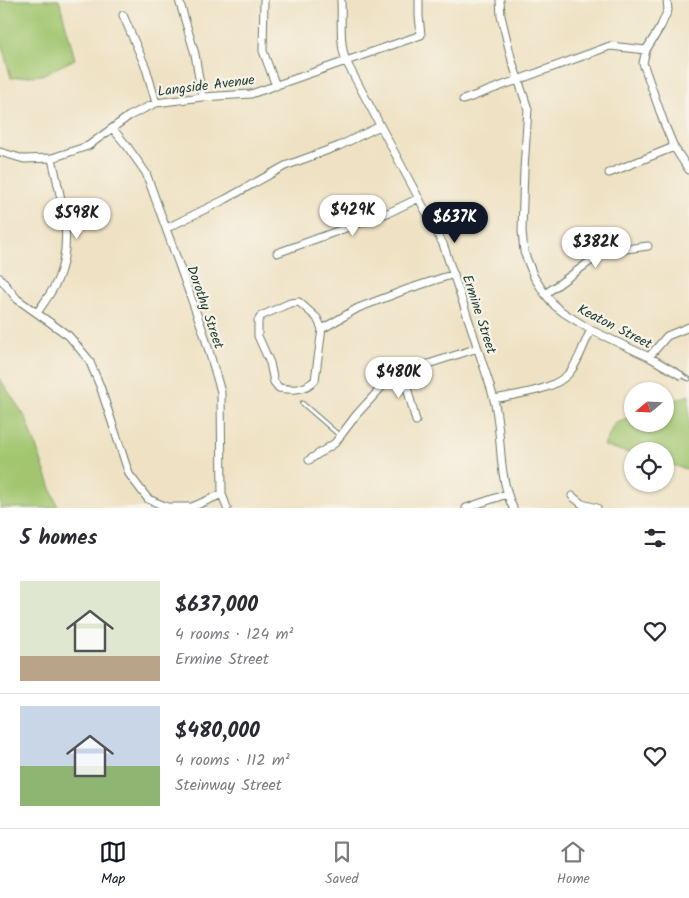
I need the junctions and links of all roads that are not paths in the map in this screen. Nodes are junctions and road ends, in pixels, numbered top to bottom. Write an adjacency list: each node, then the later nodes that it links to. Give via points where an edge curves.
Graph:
1 (179, 0): 12 (street, via 195,54)
2 (264, 0): 11 (street, via 263,52)
3 (342, 0): 9 (street, Ermine Street, via 343,54)
4 (419, 0): 9 (street, Langside Avenue, via 421,35)
5 (500, 0): 10 (street, Keaton Street, via 501,16)
6 (667, 0): 8 (street, via 668,10)
7 (123, 15): 14 (street, via 146,68)
8 (646, 50): 10 (street, via 610,46); 17 (street, via 643,63)
9 (346, 61): 11 (street, Langside Avenue); 15 (street, Ermine Street)
10 (518, 79): 13 (street); 28 (street, Keaton Street, via 528,109 522,231 524,252)
11 (276, 86): 12 (street, Langside Avenue, via 251,94)
12 (202, 97): 14 (street, Langside Avenue)
13 (463, 100)
14 (156, 103): 16 (street, Langside Avenue, via 129,116)
15 (380, 126): 22 (street, Ermine Street); 23 (street, via 339,146 285,166)
16 (113, 129): 19 (street, Langside Avenue, via 88,146); 23 (street, Dorothy Street, via 146,173)
17 (674, 147): 20 (street); 21 (street)
18 (0, 152): 19 (street, Langside Avenue, via 24,160)
19 (52, 158): 29 (street, via 66,217 66,248 59,278)
20 (689, 170)
21 (609, 173)
22 (419, 198): 25 (street, via 390,212); 26 (street, Ermine Street, via 443,244)
23 (166, 228): 43 (street, Dorothy Street, via 221,392)
24 (648, 246): 28 (street, via 599,254)
25 (278, 253)
26 (454, 274): 31 (street, via 358,308); 33 (street, Ermine Street)
27 (0, 278): 29 (street, via 17,299)
28 (545, 294): 32 (street, Keaton Street, via 555,306)
29 (37, 313): 43 (street, via 69,336 89,360 129,474 148,499 167,508 192,507)
30 (689, 327): 34 (street, via 667,336)
31 (322, 329): 31 (street, via 315,380 294,391 279,388 258,336 260,316 300,302 317,318)
32 (591, 330): 34 (street, Keaton Street); 38 (street, via 570,372 563,378 545,388)
33 (478, 348): 35 (street); 38 (street, Ermine Street)
34 (649, 357): 36 (street, Keaton Street)
35 (403, 372): 40 (street); 41 (street, via 383,384)
36 (680, 375): 37 (lane)
37 (689, 379)
38 (494, 399): 44 (street, Ermine Street)
39 (302, 403): 41 (lane)
40 (416, 421)
41 (340, 436): 42 (street, via 335,443)
42 (308, 460)
43 (222, 494): 46 (street, Dorothy Street)
44 (506, 494): 47 (street); 48 (street, Ermine Street)
45 (572, 496): 49 (street, via 582,504)
46 (227, 508)
47 (466, 508)
48 (513, 508)
49 (597, 508)

